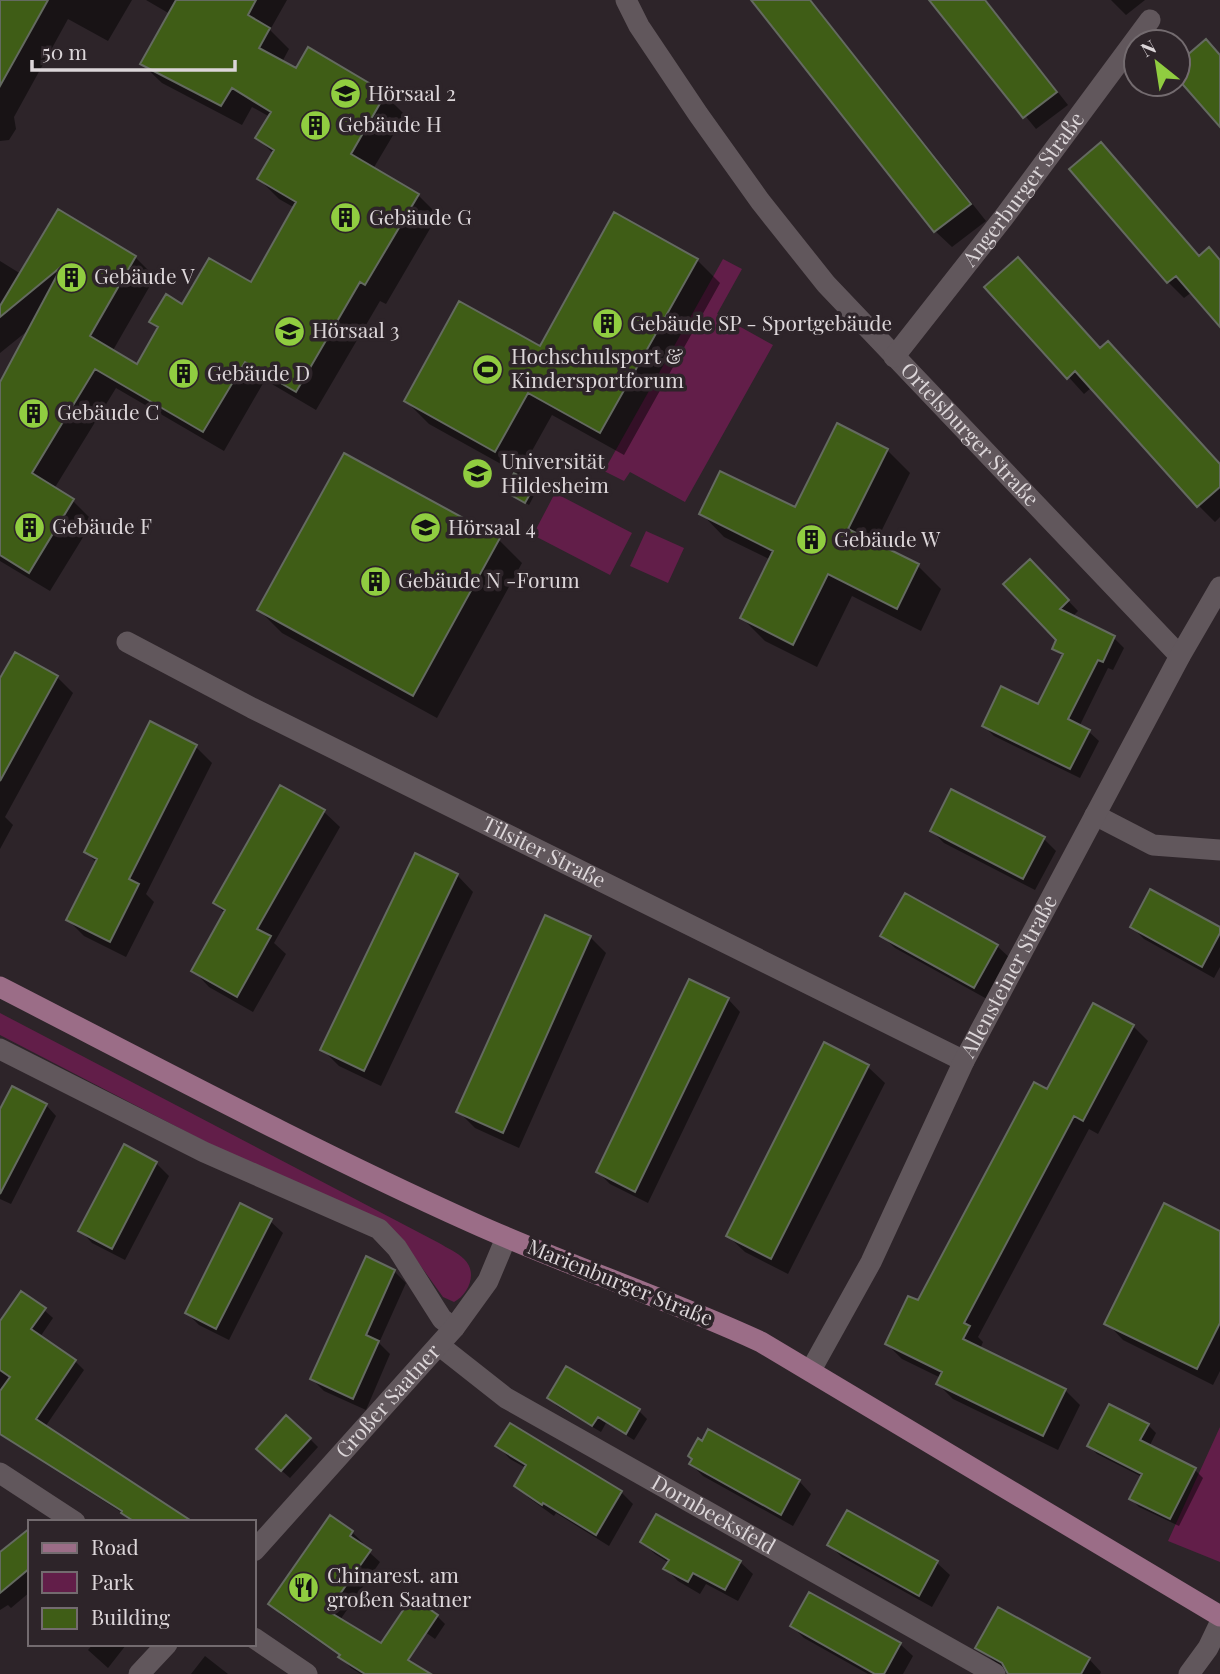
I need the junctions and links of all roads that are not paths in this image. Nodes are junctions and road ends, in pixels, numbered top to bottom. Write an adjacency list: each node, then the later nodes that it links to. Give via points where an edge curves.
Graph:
1 (626, 0): 3 (street, Ortelsburger Straße, via 639,26 760,201 826,284)
2 (1150, 20): 3 (street, Angerburger Straße, via 1004,218)
3 (894, 357): 6 (street, Ortelsburger Straße)
4 (1220, 587): 6 (street, Allensteiner Straße)
5 (127, 642): 11 (street, Tilsiter Straße)
6 (1180, 656): 7 (street, Allensteiner Straße)
7 (1095, 815): 8 (street, via 1153,845); 11 (street, Allensteiner Straße)
8 (1220, 850)
9 (0, 987): 12 (main road, Marienburger Straße, via 361,1172)
10 (0, 1049): 13 (street, via 204,1152 379,1229 397,1248 442,1319)
11 (964, 1061): 15 (street, Allensteiner Straße, via 871,1262)
12 (506, 1238): 13 (street, Großer Saatner, via 488,1280); 15 (main road, Marienburger Straße, via 697,1313)
13 (454, 1328): 14 (street, Großer Saatner)
14 (440, 1346): 18 (street, Großer Saatner); 25 (street, Dornbeeksfeld, via 506,1398)
15 (811, 1370): 19 (main road, Marienburger Straße)
16 (0, 1473): 17 (street)
17 (72, 1520)
18 (256, 1549)
19 (1220, 1616)
20 (1220, 1623): 26 (street)
21 (256, 1638): 24 (street)
22 (165, 1646): 23 (street)
23 (139, 1674)
24 (307, 1674)
25 (995, 1674)
26 (1189, 1674)

